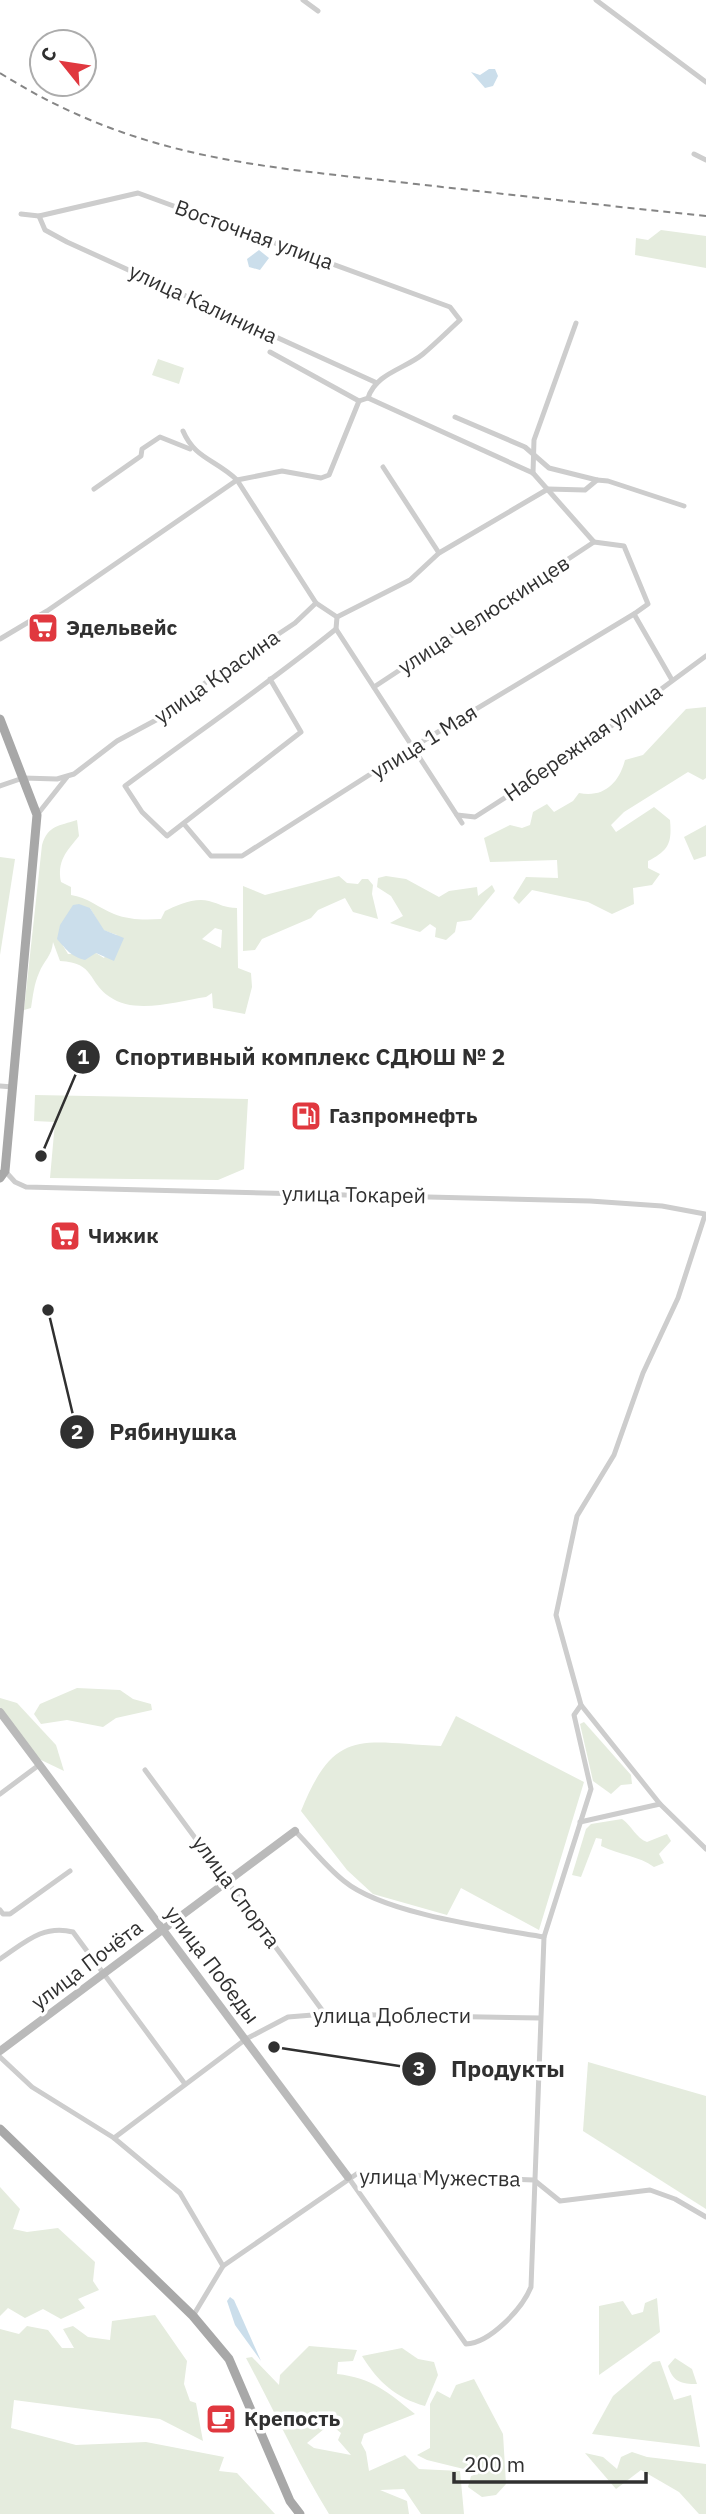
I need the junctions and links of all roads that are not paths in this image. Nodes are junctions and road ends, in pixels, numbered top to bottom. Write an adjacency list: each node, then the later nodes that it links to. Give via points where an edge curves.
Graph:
1 (303, 0): 3 (street)
2 (596, 0): 4 (street)
3 (318, 11)
4 (706, 82)
5 (694, 154): 6 (street)
6 (706, 160)
7 (21, 214): 8 (street, Восточная улица)
8 (38, 216): 11 (street, улица Калинина, via 46,230 67,242); 11 (street, Восточная улица, via 138,193 450,307 460,320 422,355)
9 (576, 323): 17 (street, via 534,440)
10 (270, 352): 13 (street, улица Калинина)
11 (377, 383): 12 (street)
12 (368, 398): 13 (street); 19 (street)
13 (359, 401): 20 (street, via 329,475 321,478 282,471)
14 (455, 417): 17 (street, via 525,447)
15 (183, 431): 16 (street)
16 (190, 449): 20 (street); 22 (street, via 160,437)
17 (533, 456): 19 (street); 21 (street, via 549,468)
18 (383, 467): 26 (street)
19 (533, 473): 23 (street)
20 (237, 480): 27 (street); 31 (street)
21 (597, 480): 23 (street, via 585,490); 24 (street)
22 (94, 489)
23 (548, 489): 25 (street); 26 (street)
24 (684, 506)
25 (594, 542): 28 (street, via 624,547 648,604); 35 (street, улица Челюскинцев)
26 (439, 553): 29 (street, via 410,580)
27 (316, 603): 29 (street); 38 (street, улица Красина, via 295,623 205,683 184,705 111,744)
28 (634, 614): 34 (street); 37 (street, улица 1 Мая)
29 (337, 617): 30 (street)
30 (336, 629): 33 (street, улица Красина); 35 (street)
31 (0, 639)
32 (706, 656): 34 (street, Набережная улица)
33 (270, 679): 44 (street, via 301,732); 44 (street, улица Красина, via 125,786 142,812 167,836)
34 (672, 680): 42 (street, Набережная улица, via 576,752 475,817)
35 (374, 687): 37 (street)
36 (0, 719): 39 (main road)
37 (413, 747): 42 (street); 44 (street, улица 1 Мая, via 242,856 211,856)
38 (67, 777): 39 (street); 41 (street, улица Красина)
39 (23, 778): 40 (street); 41 (main road)
40 (0, 786)
41 (37, 815): 46 (main road)
42 (457, 815): 43 (street)
43 (462, 823)
44 (184, 824)
45 (0, 1086): 46 (street)
46 (13, 1087): 47 (main road)
47 (3, 1174): 48 (street, улица Токарей, via 26,1187 590,1201)
48 (705, 1214): 49 (street, via 678,1298 643,1373 614,1455 577,1516 556,1615)
49 (581, 1705): 54 (street); 55 (street, via 573,1715 591,1789)
50 (0, 1712): 51 (street, улица Победы)
51 (39, 1765): 53 (street); 61 (street, улица Победы)
52 (145, 1770): 59 (street, улица Спорта)
53 (0, 1794)
54 (660, 1804): 55 (street); 57 (street)
55 (580, 1822): 62 (street)
56 (295, 1831): 59 (street, улица Почёта); 62 (street, via 344,1882 374,1898 450,1920)
57 (706, 1849)
58 (70, 1871): 60 (street, via 10,1914)
59 (229, 1881): 61 (street, улица Почёта); 65 (street, улица Спорта)
60 (0, 1910)
61 (163, 1930): 64 (street, улица Почёта); 67 (street, улица Победы)
62 (544, 1937): 66 (street)
63 (0, 1959): 64 (street, via 36,1935 57,1928 73,1932)
64 (105, 1973): 68 (street, улица Почёта); 70 (street)
65 (325, 2014): 66 (street, улица Доблести); 67 (street, улица Доблести, via 288,2017)
66 (540, 2018): 74 (street)
67 (246, 2039): 70 (street, улица Доблести); 73 (street, улица Победы)
68 (0, 2052)
69 (0, 2057): 72 (street, via 32,2087)
70 (186, 2084): 72 (street, улица Доблести)
71 (0, 2129): 77 (main road)
72 (114, 2138): 76 (street, via 180,2193)
73 (348, 2177): 74 (street, улица Мужества, via 358,2173); 74 (street, улица Победы, via 466,2344 479,2343 522,2305 531,2287); 76 (street, улица Мужества)
74 (534, 2180): 75 (street, улица Мужества, via 553,2197 567,2202 650,2190)
75 (706, 2217)
76 (223, 2266): 77 (street, улица Мужества)
77 (193, 2316): 78 (main road, via 229,2359 290,2501)
78 (300, 2514)

